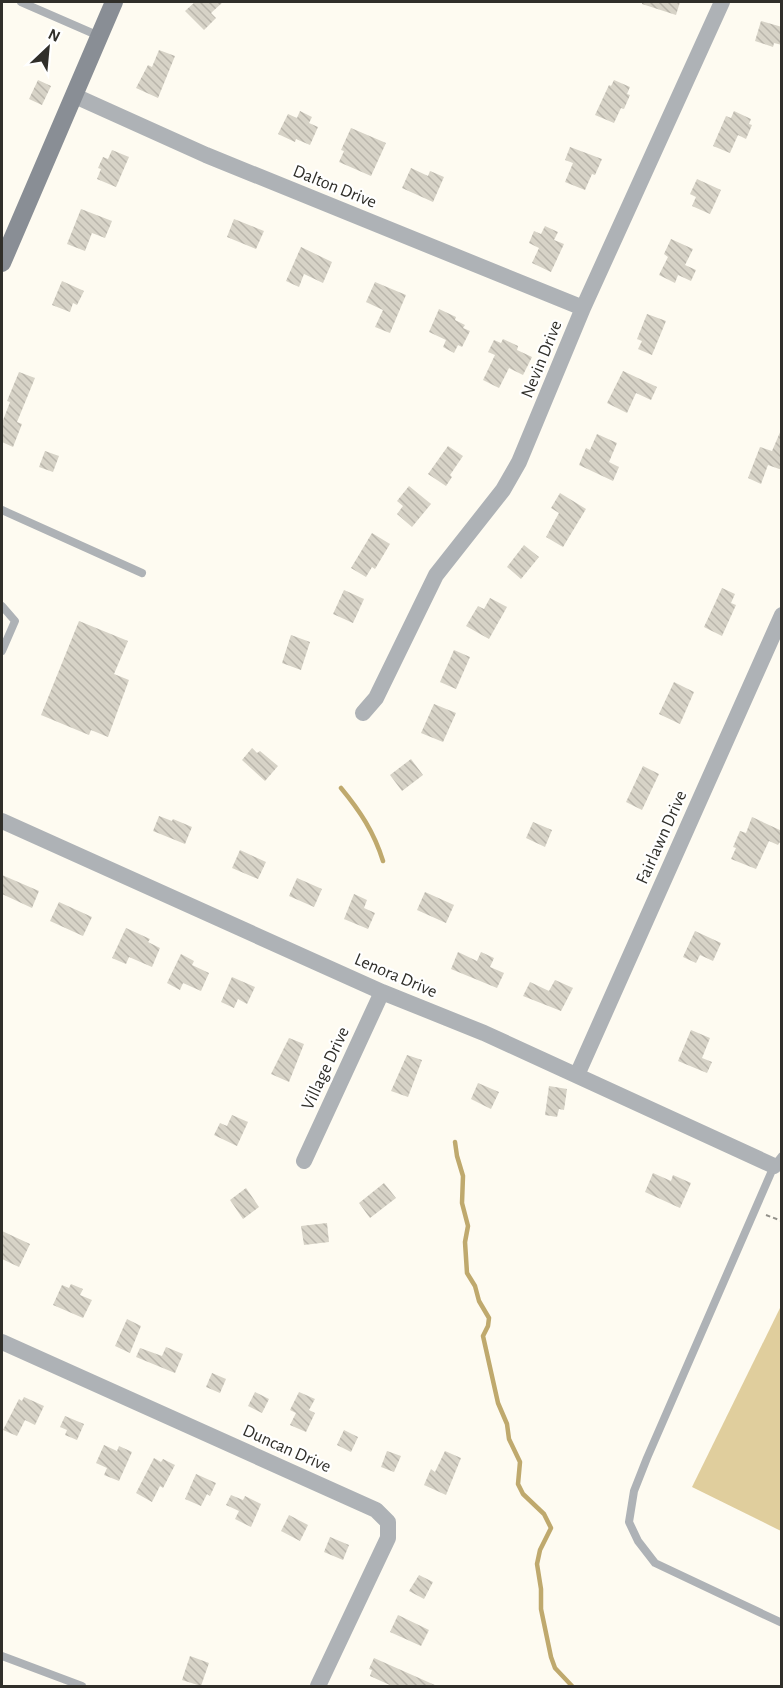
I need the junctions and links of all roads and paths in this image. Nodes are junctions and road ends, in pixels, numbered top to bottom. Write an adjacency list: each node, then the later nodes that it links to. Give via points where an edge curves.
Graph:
1 (21, 2): 4 (lane)
2 (114, 2): 4 (street)
3 (722, 2): 7 (street, Nevin Drive)
4 (100, 36): 5 (street)
5 (75, 96): 6 (street); 7 (street, Dalton Drive, via 207,155)
6 (2, 263)
7 (583, 308): 13 (street, Nevin Drive, via 519,462 436,575 376,698)
8 (2, 510): 9 (lane)
9 (142, 573)
10 (2, 606): 12 (lane, via 15,621)
11 (782, 615): 16 (street, Fairlawn Drive)
12 (2, 651)
13 (363, 713)
14 (2, 821): 15 (street, Lenora Drive)
15 (382, 992): 16 (street, Lenora Drive); 17 (street, Village Drive)
16 (577, 1075): 18 (street, Lenora Drive)
17 (304, 1161)
18 (778, 1161): 19 (lane)
19 (755, 1211): 20 (path); 22 (lane, via 647,1458 634,1491 629,1522 655,1563)
20 (782, 1221)
21 (2, 1342): 25 (street, Duncan Drive, via 376,1510 388,1522 388,1538)
22 (782, 1623)
23 (2, 1656): 24 (lane)
24 (82, 1686)
25 (318, 1686)

